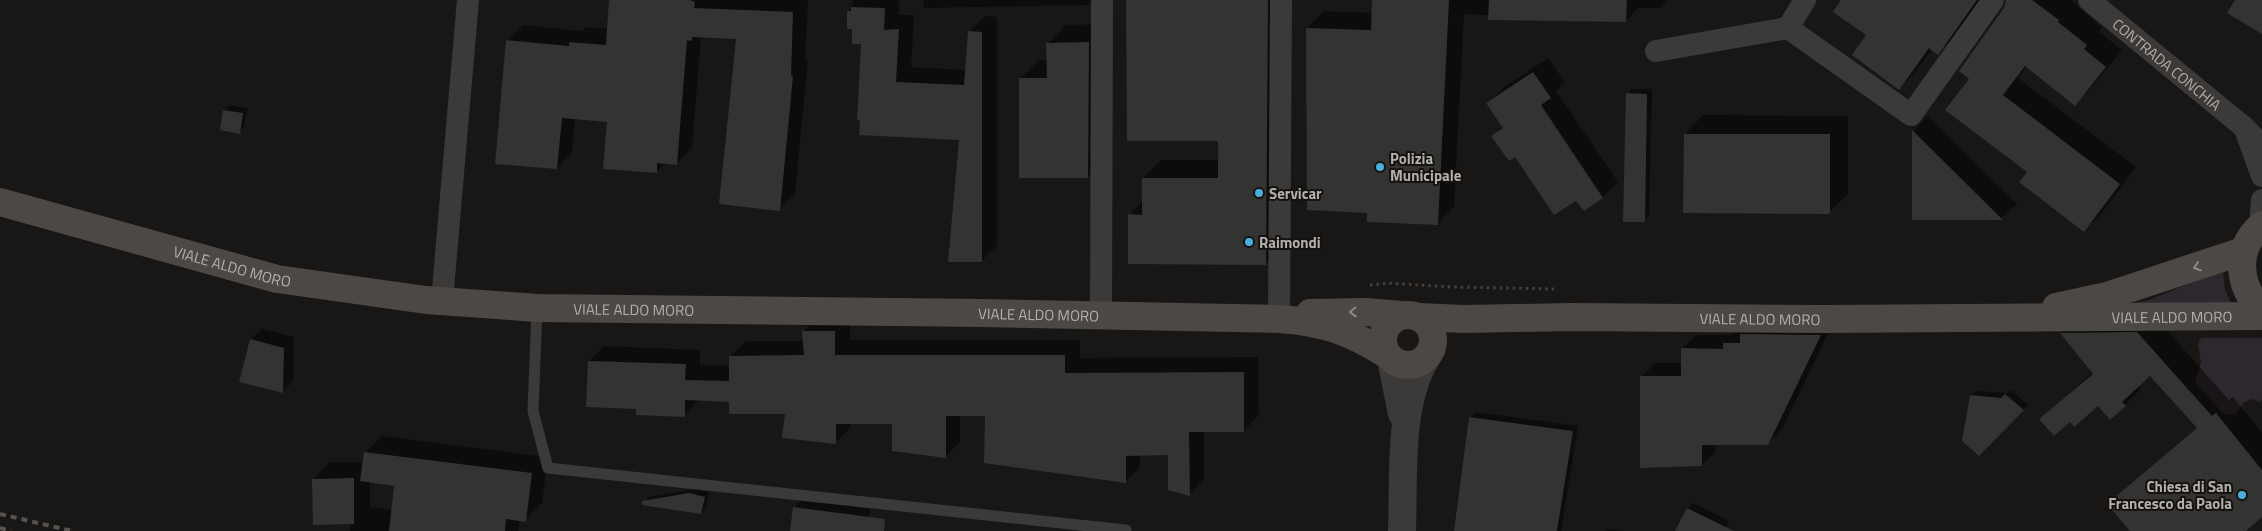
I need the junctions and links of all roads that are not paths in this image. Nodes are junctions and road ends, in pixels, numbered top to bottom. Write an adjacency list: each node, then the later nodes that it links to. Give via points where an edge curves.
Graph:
1 (468, 0): 15 (street)
2 (1102, 0): 18 (street)
3 (1281, 0): 23 (street)
4 (1805, 0): 7 (street)
5 (1993, 0): 7 (street, via 1911,115)
6 (2089, 0): 9 (street, CONTRADA CONCHIA)
7 (1788, 28): 8 (street)
8 (1656, 51)
9 (2245, 128): 10 (street, CONTRADA CONCHIA); 11 (street)
10 (2262, 146)
11 (2262, 176)
12 (0, 202): 15 (main road, VIALE ALDO MORO, via 277,279)
13 (2261, 217): 14 (main road)
14 (2243, 251): 17 (main road, via 2243,283); 22 (main road, VIALE ALDO MORO, one-way to 22, via 2107,296)
15 (442, 301): 16 (main road, VIALE ALDO MORO)
16 (537, 308): 18 (main road, VIALE ALDO MORO); 27 (lane, via 532,411 548,468)
17 (2262, 310)
18 (1101, 316): 23 (main road, VIALE ALDO MORO)
19 (1410, 316): 21 (main road, VIALE ALDO MORO, via 1439,319); 23 (main road, VIALE ALDO MORO, one-way to 23, via 1365,312 1309,313); 24 (main road, via 1430,328 1433,336); 25 (main road, via 1394,318 1384,332 1382,340)
20 (2262, 316): 22 (main road, VIALE ALDO MORO)
21 (1528, 318): 22 (main road, VIALE ALDO MORO); 24 (main road, VIALE ALDO MORO, via 1478,327)
22 (1992, 318)
23 (1279, 319): 25 (main road, VIALE ALDO MORO, via 1335,327)
24 (1428, 355): 25 (main road, via 1412,365 1404,365); 26 (street, via 1416,374 1411,392)
25 (1389, 356): 26 (street, via 1400,401)
26 (1405, 448): 28 (street)
27 (1126, 530)
28 (1402, 531)

